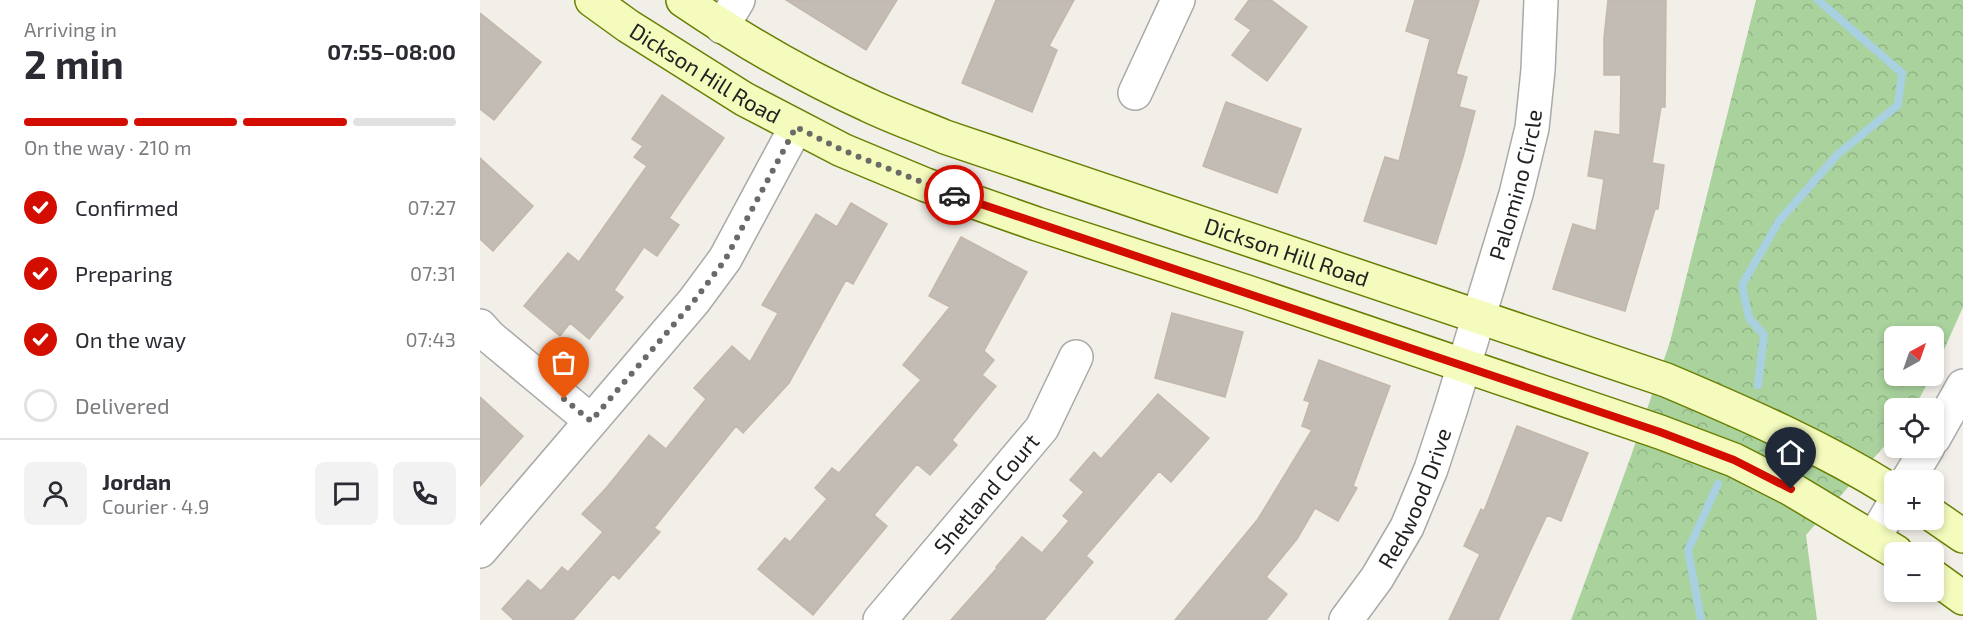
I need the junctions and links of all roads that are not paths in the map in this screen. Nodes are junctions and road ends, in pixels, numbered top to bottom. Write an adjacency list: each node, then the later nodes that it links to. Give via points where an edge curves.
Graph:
1 (592, 0): 7 (street, Dickson Hill Road, via 693,68)
2 (683, 0): 5 (street, Dickson Hill Road)
3 (1178, 0): 6 (street)
4 (1541, 0): 8 (street, Palomino Circle, via 1532,128)
5 (730, 13): 8 (street, Dickson Hill Road, via 771,56 868,105 945,137)
6 (1135, 93)
7 (796, 127): 11 (street, Dickson Hill Road, via 926,185); 14 (street, via 725,260)
8 (1479, 317): 11 (street, Palomino Circle); 15 (street, Dickson Hill Road, via 1677,384 1810,443)
9 (480, 326): 14 (street)
10 (1076, 357): 22 (street, Shetland Court, via 1042,428)
11 (1464, 366): 18 (street, Dickson Hill Road, via 1734,460); 23 (street, Redwood Drive, via 1431,469 1407,527)
12 (1963, 386): 13 (street)
13 (1944, 420)
14 (591, 421): 19 (street)
15 (1884, 486)
16 (1944, 523): 17 (street)
17 (1963, 536)
18 (1884, 544)
19 (480, 551)
20 (1944, 584): 21 (street)
21 (1963, 598)
22 (880, 620)
23 (1346, 620)

